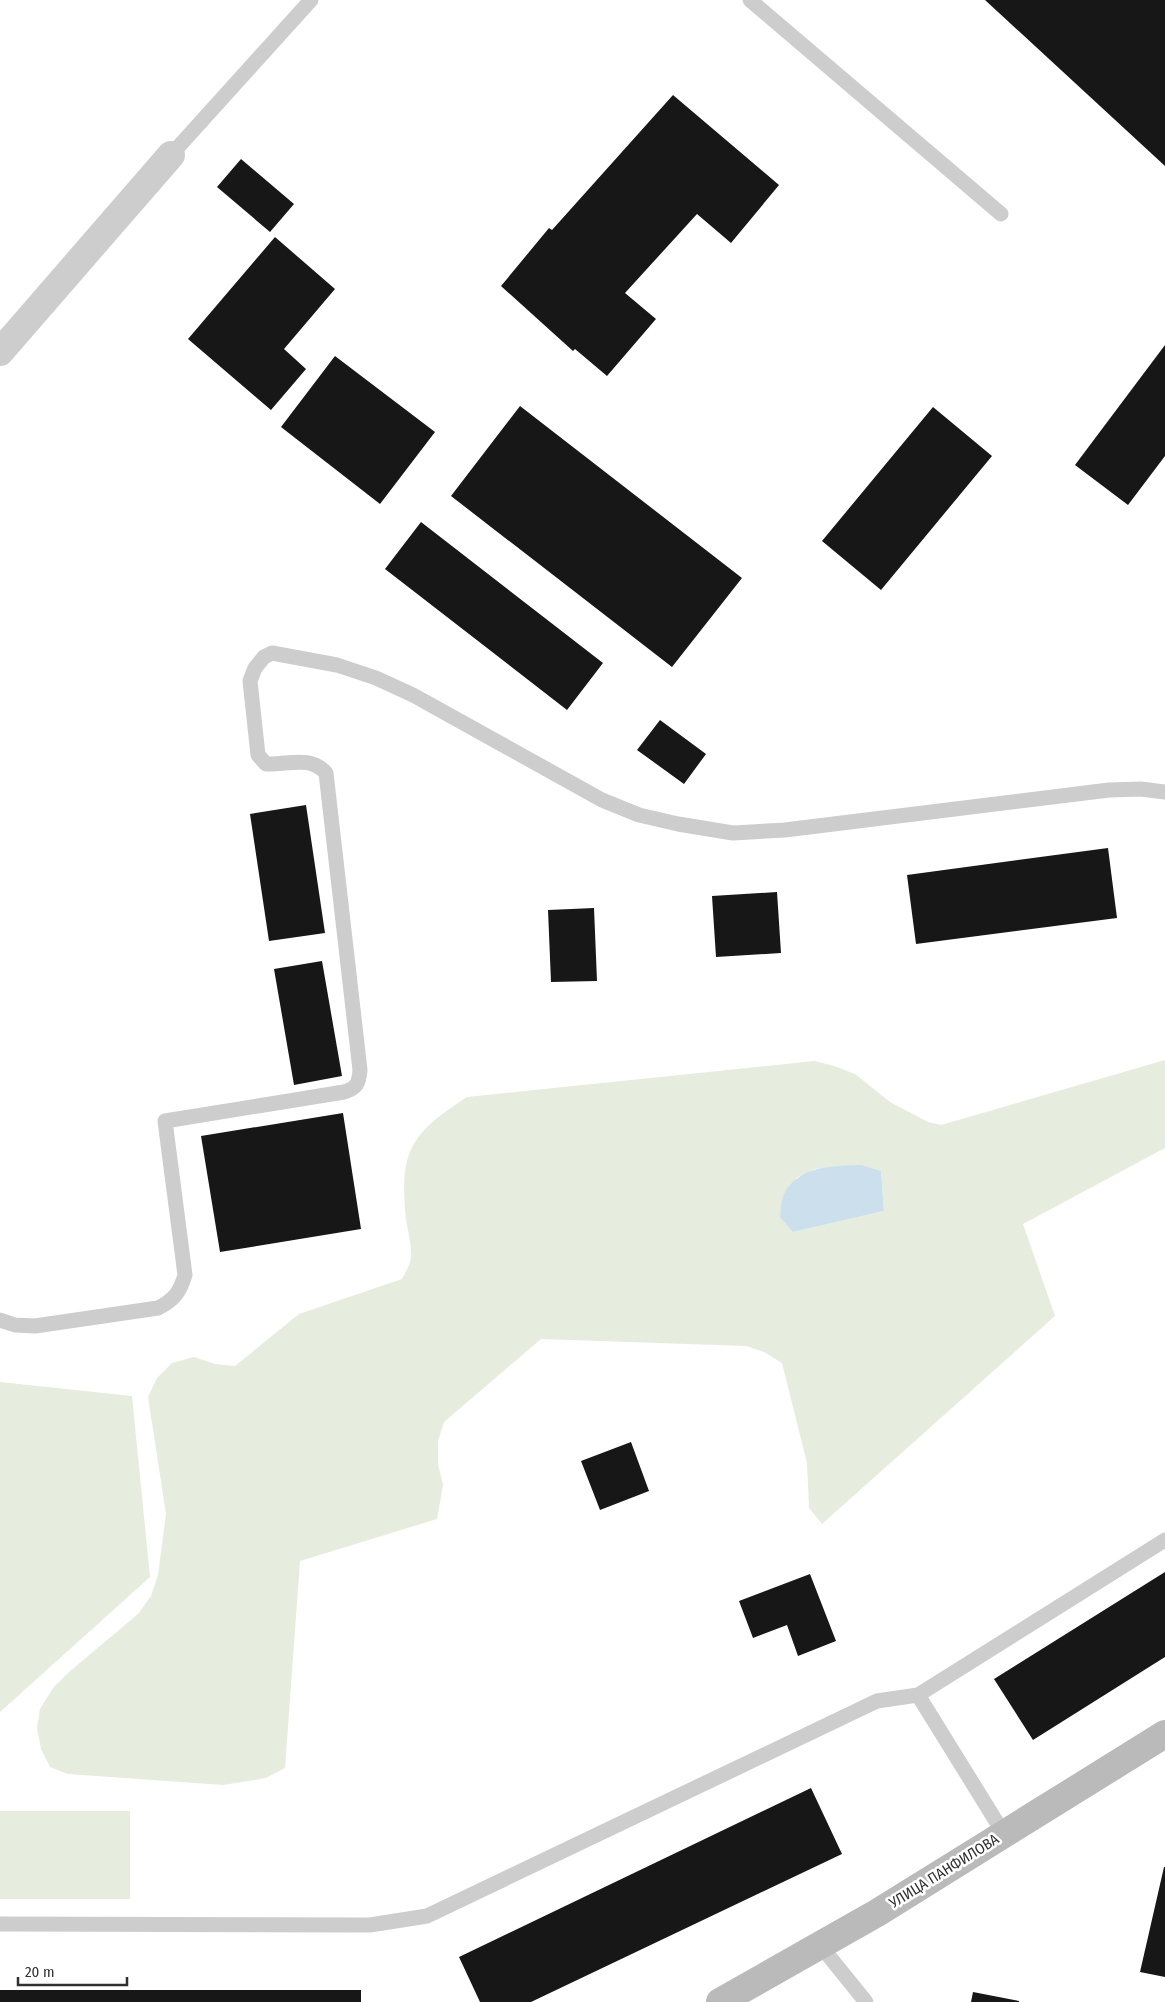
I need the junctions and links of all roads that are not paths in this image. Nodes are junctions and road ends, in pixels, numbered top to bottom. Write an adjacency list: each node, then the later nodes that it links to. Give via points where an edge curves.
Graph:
1 (311, 0): 3 (lane)
2 (750, 0): 4 (lane)
3 (171, 155): 5 (street)
4 (1001, 214)
5 (0, 352)
6 (1165, 792): 7 (lane, via 1108,790 785,830 733,833 639,815 602,800 413,695 376,678 337,665 272,653 255,668 250,681 258,755 266,764 304,761 318,764 326,773 359,1082 354,1089 344,1092 165,1121 186,1275 172,1300 158,1308 34,1326)
7 (0, 1320)
8 (1165, 1540): 9 (lane)
9 (918, 1695): 11 (lane); 12 (lane, via 877,1701 427,1916 370,1925)
10 (1165, 1734): 11 (street, УЛИЦА ПАНФИЛОВА)
11 (1004, 1834): 13 (street, УЛИЦА ПАНФИЛОВА, via 877,1913)
12 (0, 1924)
13 (820, 1944): 14 (street, УЛИЦА ПАНФИЛОВА); 15 (lane)
14 (720, 2002)
15 (866, 2002)

